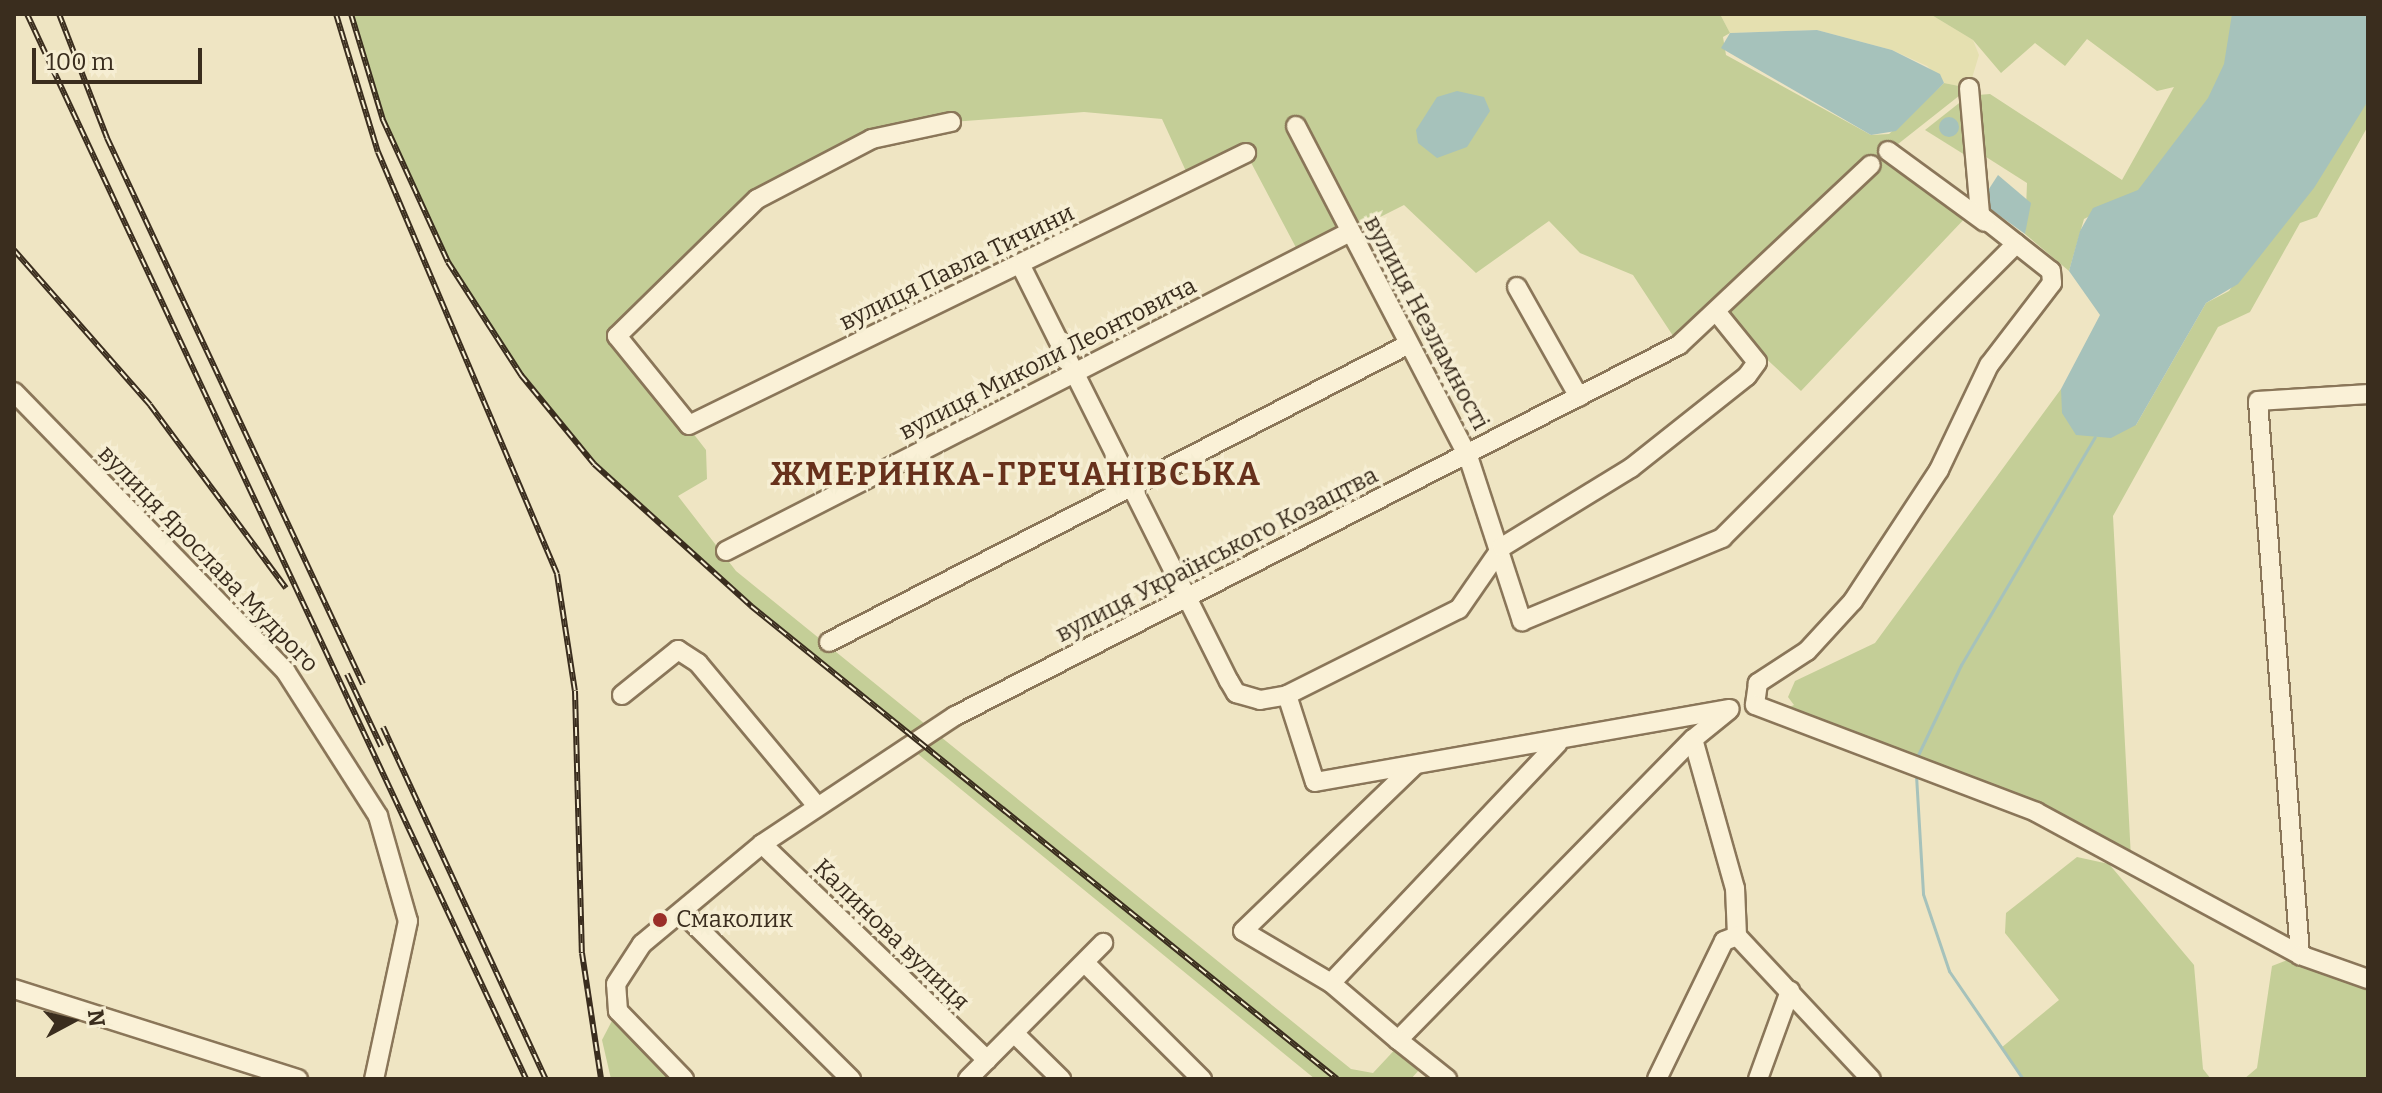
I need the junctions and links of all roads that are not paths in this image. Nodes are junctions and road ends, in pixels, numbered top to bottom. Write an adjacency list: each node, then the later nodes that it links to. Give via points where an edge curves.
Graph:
1 (1969, 88): 7 (street)
2 (951, 122): 10 (street, вулиця Павла Тичини, via 872,139 757,199 617,336 689,425)
3 (1296, 126): 8 (street, вулиця Незламності)
4 (1888, 151): 7 (street)
5 (1246, 153): 10 (street, вулиця Павла Тичини)
6 (1871, 165): 12 (street, вулиця Українського Козацтва)
7 (1985, 222): 9 (street)
8 (1350, 232): 13 (street, вулиця Незламності); 14 (street, вулиця Миколи Леонтовича)
9 (2016, 244): 20 (street, вулиця Незламності, via 1722,538 1522,621); 26 (street, via 2051,271 2052,283 1989,365 1939,470 1853,601 1807,651 1758,683)
10 (1020, 264): 14 (street)
11 (1517, 287): 17 (street)
12 (1719, 315): 17 (street, вулиця Українського Козацтва, via 1679,345); 20 (street, via 1757,362 1747,376 1631,468)
13 (1409, 344): 18 (street, вулиця Незламності); 19 (street)
14 (1075, 372): 19 (street); 21 (street, вулиця Миколи Леонтовича)
15 (14, 392): 47 (street, вулиця Ярослава Мудрого, via 286,672 322,719 378,816 408,921 406,953)
16 (2368, 394): 36 (street, via 2258,401)
17 (1579, 397): 18 (street, вулиця Українського Козацтва)
18 (1468, 456): 20 (street, вулиця Незламності); 22 (street, вулиця Українського Козацтва)
19 (1131, 488): 22 (street); 23 (street)
20 (1502, 547): 25 (street, via 1459,609)
21 (726, 551)
22 (1187, 597): 25 (street, via 1236,693 1260,700); 31 (street, вулиця Українського Козацтва, via 955,716)
23 (829, 642)
24 (622, 695): 31 (street, via 678,650 698,663)
25 (1287, 695): 30 (street, via 1315,782)
26 (1755, 705): 27 (street); 36 (street, via 2036,812)
27 (1730, 709): 28 (street); 29 (street)
28 (1693, 739): 34 (street, via 1735,888); 43 (street)
29 (1558, 743): 30 (street); 39 (street)
30 (1414, 766): 39 (street, via 1243,931)
31 (817, 806): 32 (street, вулиця Українського Козацтва)
32 (762, 844): 33 (street, вулиця Українського Козацтва); 44 (street, Калинова вулиця)
33 (682, 912): 48 (street, вулиця Українського Козацтва, via 632,955 616,984 618,1011); 49 (street)
34 (1737, 936): 41 (street); 54 (street, via 1724,941)
35 (1103, 943): 37 (street)
36 (2300, 955): 38 (street)
37 (1085, 963): 42 (street); 52 (street)
38 (2368, 979)
39 (1331, 983): 43 (street)
40 (14, 989): 46 (street)
41 (1790, 991): 45 (street); 55 (street)
42 (1014, 1033): 44 (street); 51 (street)
43 (1398, 1040): 53 (street)
44 (987, 1060): 50 (street)
45 (1863, 1075)
46 (298, 1079)
47 (374, 1079)
48 (684, 1079)
49 (851, 1079)
50 (968, 1079)
51 (1061, 1079)
52 (1202, 1079)
53 (1447, 1079)
54 (1657, 1079)
55 (1758, 1079)

